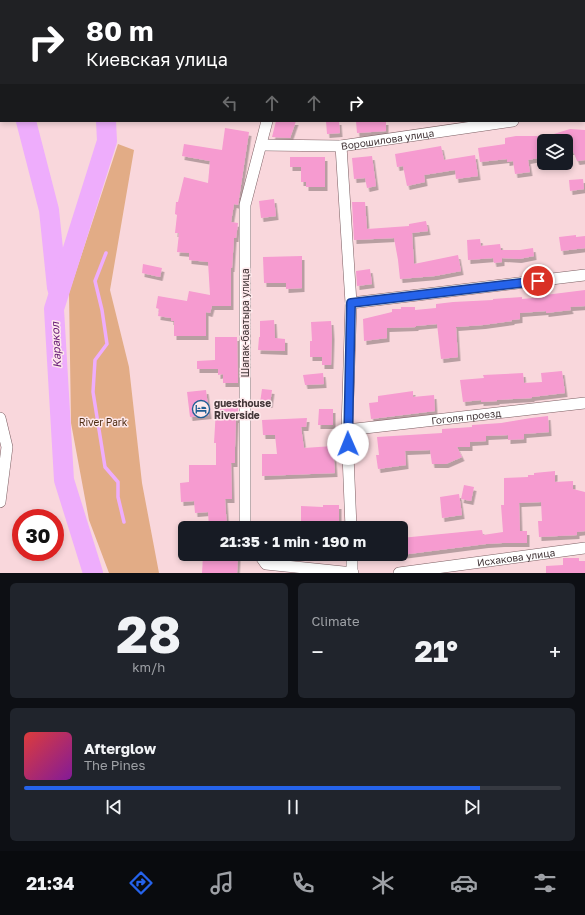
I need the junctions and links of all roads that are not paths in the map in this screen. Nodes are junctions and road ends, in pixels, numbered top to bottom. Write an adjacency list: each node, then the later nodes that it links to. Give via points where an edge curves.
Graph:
1 (267, 122): 3 (street, Шапак-баатыра улица)
2 (506, 122): 4 (street, Ворошилова улица)
3 (261, 145): 4 (street, Ворошилова улица); 11 (street, Шапак-баатыра улица, via 245,205)
4 (341, 146): 6 (street)
5 (585, 275): 6 (street)
6 (351, 303): 9 (street)
7 (585, 403): 9 (street, Гоголя проезд)
8 (0, 418): 10 (street, via 7,447)
9 (348, 430): 12 (street)
10 (0, 502)
11 (245, 521)
12 (351, 521)
13 (585, 548): 16 (street, Исхакова улица)
14 (264, 561): 17 (street, via 266,564)
15 (352, 561): 17 (street)
16 (482, 562): 18 (street, Исхакова улица); 19 (street)
17 (353, 573)
18 (399, 573)
19 (482, 573)

